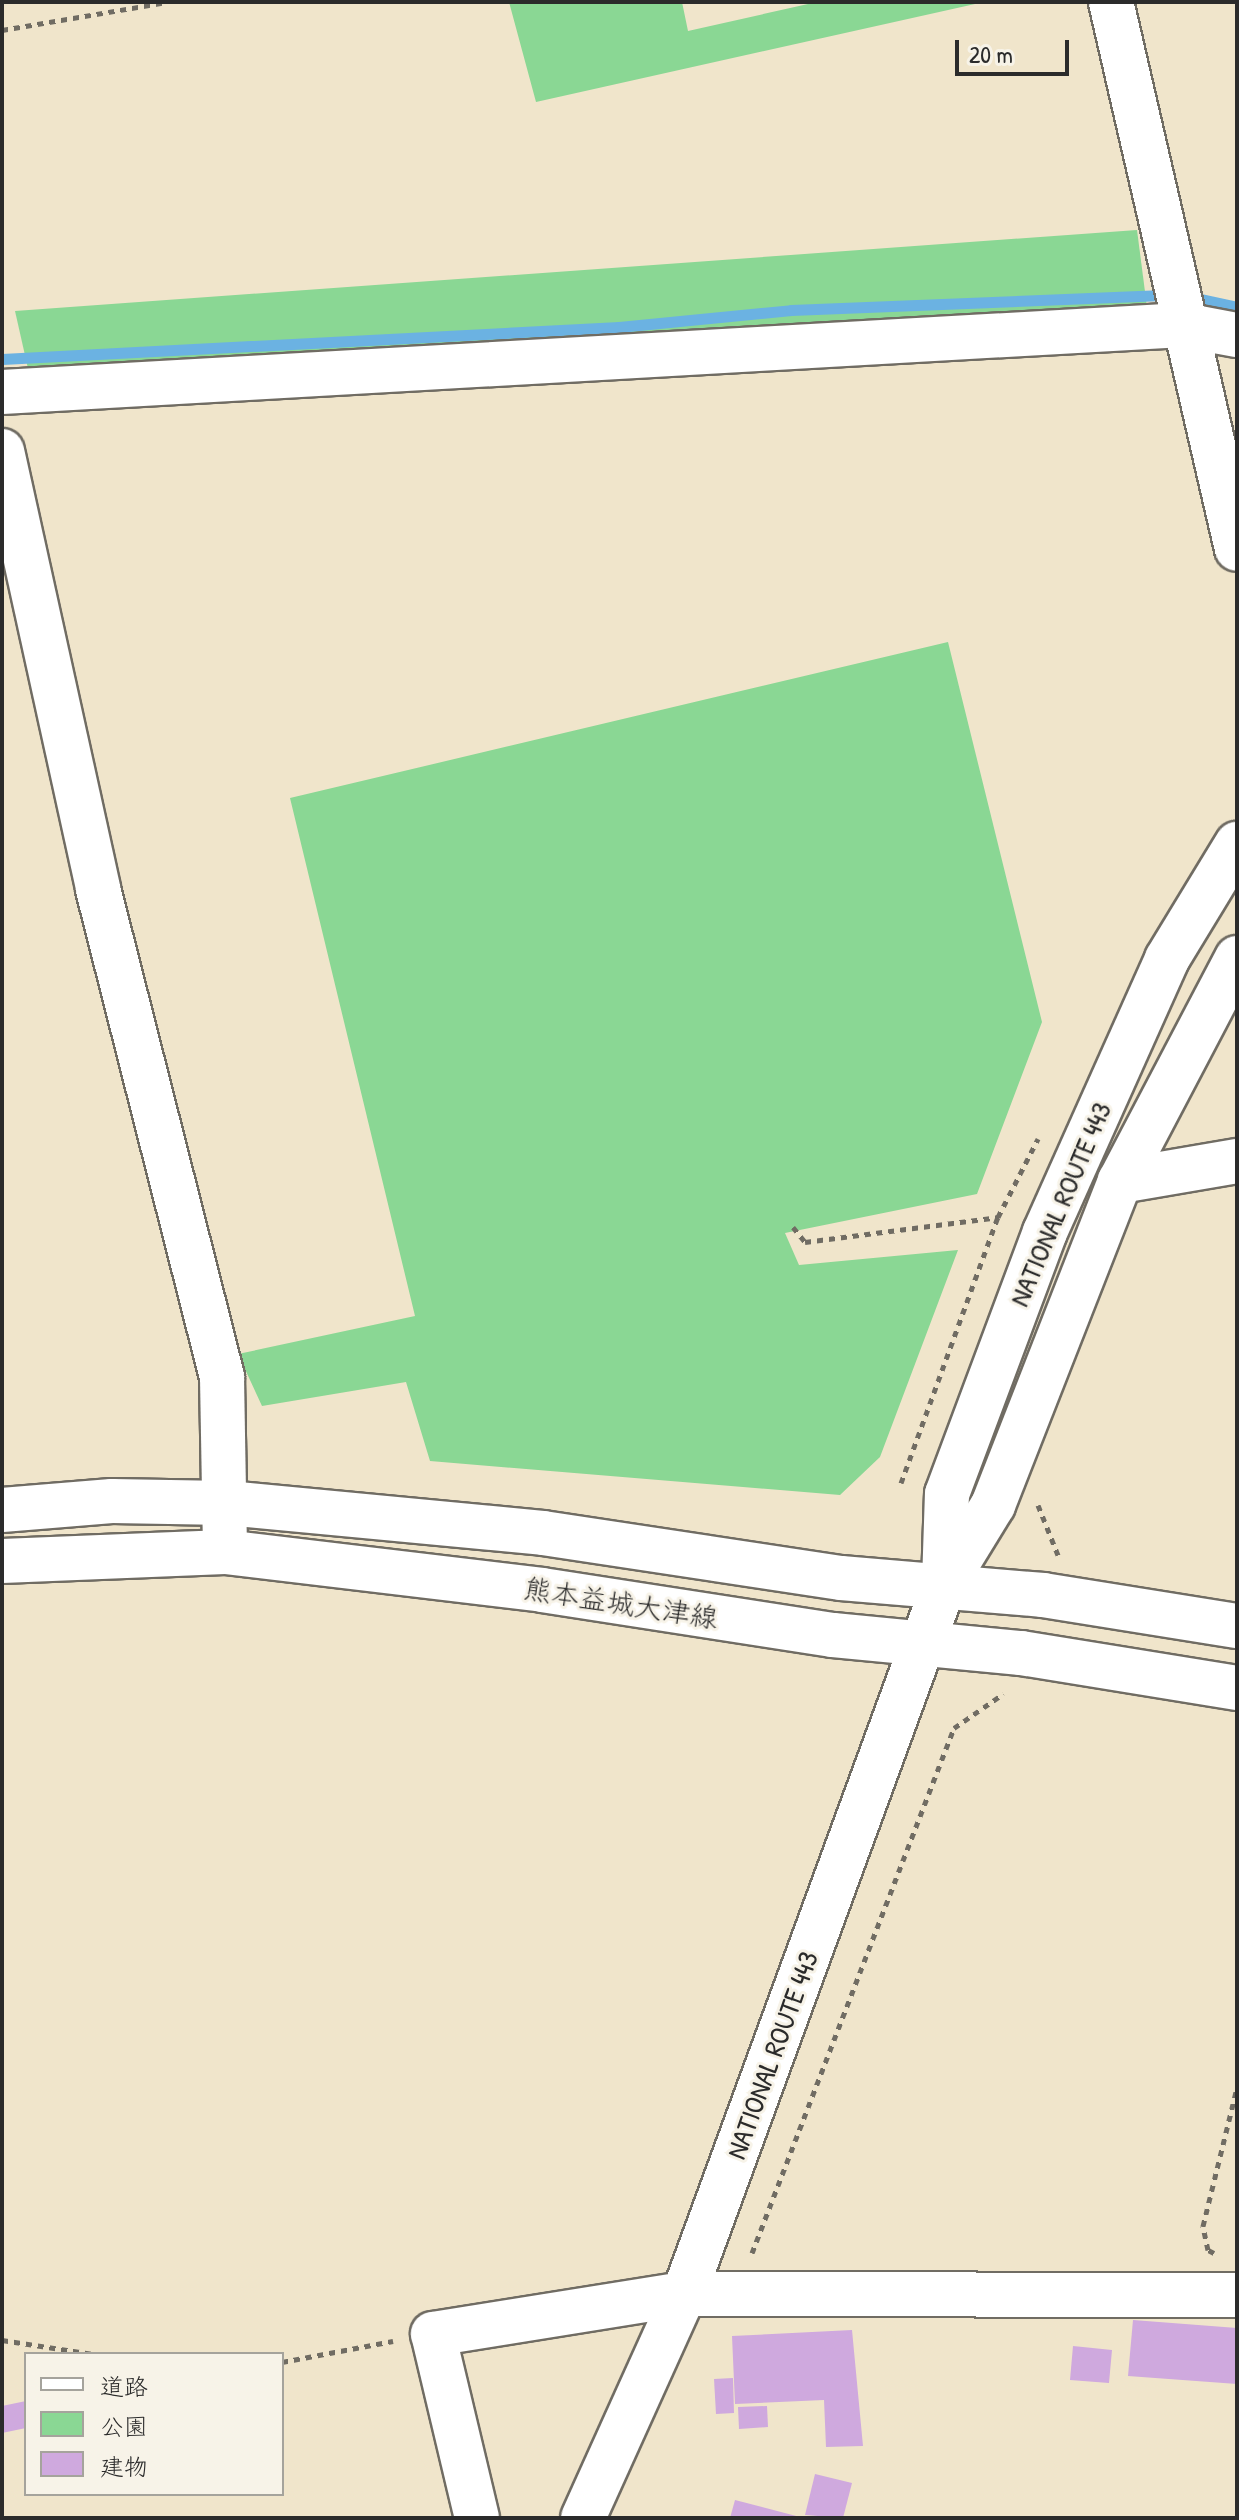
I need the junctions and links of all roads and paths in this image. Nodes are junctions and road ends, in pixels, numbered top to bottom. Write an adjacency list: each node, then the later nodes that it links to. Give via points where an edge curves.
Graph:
1 (167, 2): 3 (path)
2 (1111, 2): 4 (main road)
3 (2, 30)
4 (1178, 303): 5 (main road); 6 (main road); 8 (main road)
5 (1237, 335)
6 (2, 392)
7 (2, 451): 16 (main road, via 98,889 222,1377)
8 (1237, 549)
9 (1237, 844): 14 (main road, NATIONAL ROUTE 443, via 1167,959)
10 (1237, 958): 12 (main road, NATIONAL ROUTE 443)
11 (1237, 1161): 12 (main road)
12 (1120, 1181): 21 (main road, NATIONAL ROUTE 443, via 993,1505)
13 (793, 1227): 14 (path, via 805,1242 998,1217)
14 (1045, 1232): 21 (main road, NATIONAL ROUTE 443, via 947,1494)
15 (1037, 1495): 19 (path, via 1039,1516 1058,1555)
16 (227, 1503): 17 (main road, 熊本益城大津線, via 112,1501); 18 (main road); 21 (main road, 熊本益城大津線, via 543,1533 841,1578)
17 (2, 1510)
18 (225, 1552): 20 (main road, 熊本益城大津線, via 99,1553); 23 (main road, 熊本益城大津線, via 542,1590 833,1635)
19 (1073, 1558)
20 (2, 1561)
21 (944, 1585): 22 (main road, 熊本益城大津線); 23 (main road, NATIONAL ROUTE 443)
22 (1237, 1626)
23 (923, 1642): 24 (main road, 熊本益城大津線); 28 (main road, NATIONAL ROUTE 443)
24 (1237, 1688)
25 (1007, 1691): 29 (path, via 954,1728)
26 (1237, 2088): 27 (path, via 1203,2226 1208,2250)
27 (1230, 2276): 29 (main road)
28 (684, 2294): 29 (main road); 30 (main road); 35 (main road, NATIONAL ROUTE 443)
29 (735, 2295)
30 (433, 2334): 33 (path); 34 (main road)
31 (2, 2340): 32 (path)
32 (80, 2352)
33 (284, 2362)
34 (477, 2518)
35 (583, 2518)

